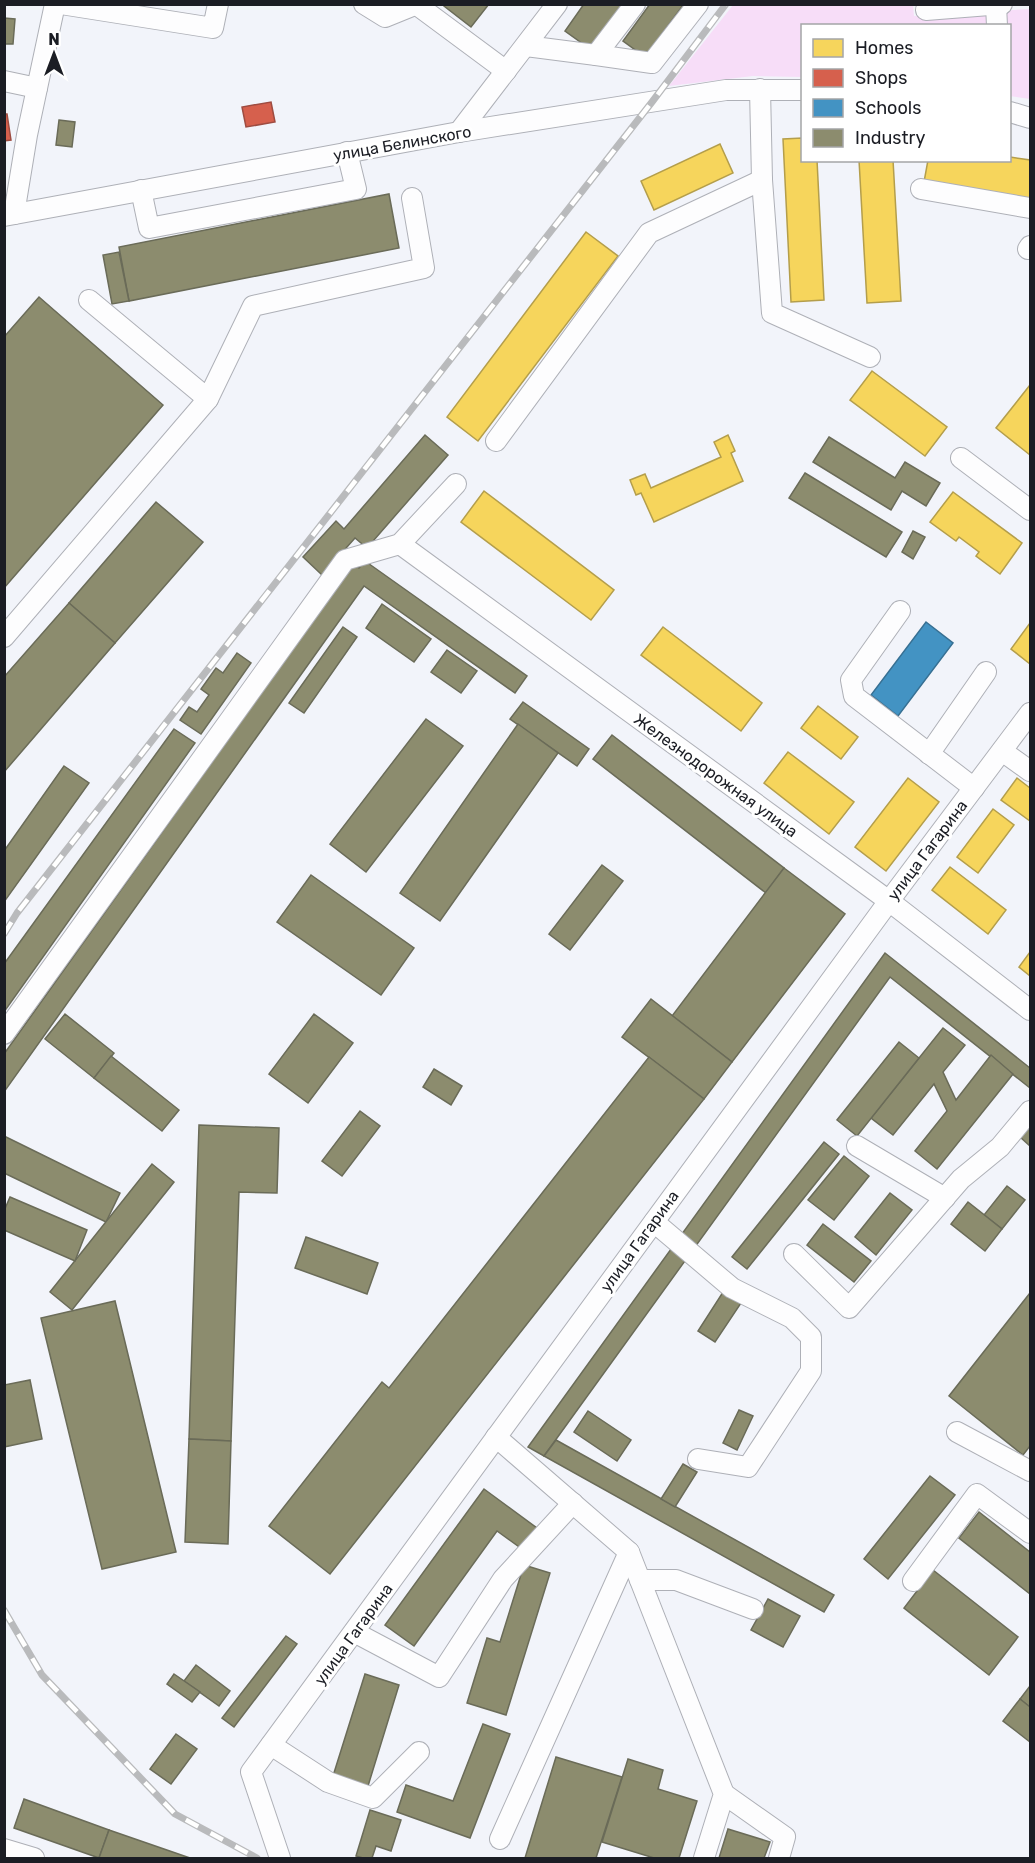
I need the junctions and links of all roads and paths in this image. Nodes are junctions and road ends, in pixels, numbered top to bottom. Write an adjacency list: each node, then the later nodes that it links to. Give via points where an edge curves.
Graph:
1 (55, 4): 17 (street)
2 (61, 4): 3 (street, via 213,28)
3 (218, 4)
4 (364, 4): 9 (street, via 385,17)
5 (557, 4): 13 (street)
6 (634, 4): 14 (street)
7 (698, 4): 14 (street, via 651,63)
8 (1002, 4): 10 (street)
9 (417, 5): 15 (street)
10 (996, 5): 11 (street); 12 (street)
11 (926, 10)
12 (997, 24)
13 (526, 46): 14 (street); 15 (street)
14 (596, 56)
15 (506, 71): 22 (street)
16 (4, 81): 17 (street)
17 (37, 88): 29 (street)
18 (760, 89): 19 (street, улица Белинского); 22 (street, улица Белинского, via 726,90); 24 (street)
19 (801, 90)
20 (1011, 112): 21 (street)
21 (1030, 118)
22 (459, 132): 23 (street, улица Белинского)
23 (347, 152): 26 (street, улица Белинского); 26 (street, via 356,189 149,228)
24 (762, 180): 31 (street, via 772,314); 33 (street, via 649,232)
25 (921, 189): 28 (street)
26 (141, 190): 29 (street, улица Белинского)
27 (412, 198): 32 (street, via 424,268 253,306)
28 (1030, 208)
29 (9, 215)
30 (89, 300): 32 (street)
31 (870, 357)
32 (208, 399): 39 (street)
33 (496, 441)
34 (961, 458): 36 (street)
35 (456, 484): 37 (street)
36 (1030, 510)
37 (400, 544): 46 (street, Железнодорожная улица); 48 (street, via 345,560)
38 (900, 611): 43 (street, via 851,680 854,696)
39 (4, 637)
40 (986, 672): 43 (street)
41 (1030, 713): 42 (street, улица Гагарина)
42 (1002, 751): 44 (street); 45 (street, улица Гагарина)
43 (929, 754): 45 (street)
44 (1030, 771)
45 (974, 788): 46 (street, улица Гагарина)
46 (889, 901): 47 (street, Железнодорожная улица); 52 (street, улица Гагарина)
47 (1030, 1010)
48 (4, 1034)
49 (1030, 1111): 51 (street, via 1000,1147 961,1179)
50 (857, 1146): 51 (street)
51 (945, 1198): 53 (street, via 849,1308)
52 (654, 1222): 55 (street, улица Гагарина); 56 (street, via 732,1288 792,1318 811,1337 811,1371 748,1467)
53 (794, 1254)
54 (957, 1432): 57 (street)
55 (496, 1437): 58 (street); 64 (street, улица Гагарина)
56 (698, 1459)
57 (1030, 1471)
58 (573, 1503): 60 (street); 64 (street, via 503,1578 439,1677)
59 (1030, 1533): 62 (street, via 977,1494)
60 (629, 1552): 61 (street); 68 (street)
61 (640, 1580): 63 (street, via 676,1580); 67 (street)
62 (913, 1581)
63 (753, 1609)
64 (354, 1632): 65 (street, улица Гагарина)
65 (272, 1745): 66 (street, via 328,1782 372,1798); 70 (street, улица Гагарина, via 251,1772)
66 (419, 1752)
67 (724, 1794): 72 (street); 73 (street, via 785,1837)
68 (500, 1839)
69 (4, 1849): 71 (street)
70 (275, 1853)
71 (34, 1858)
72 (704, 1858)
73 (779, 1858)

